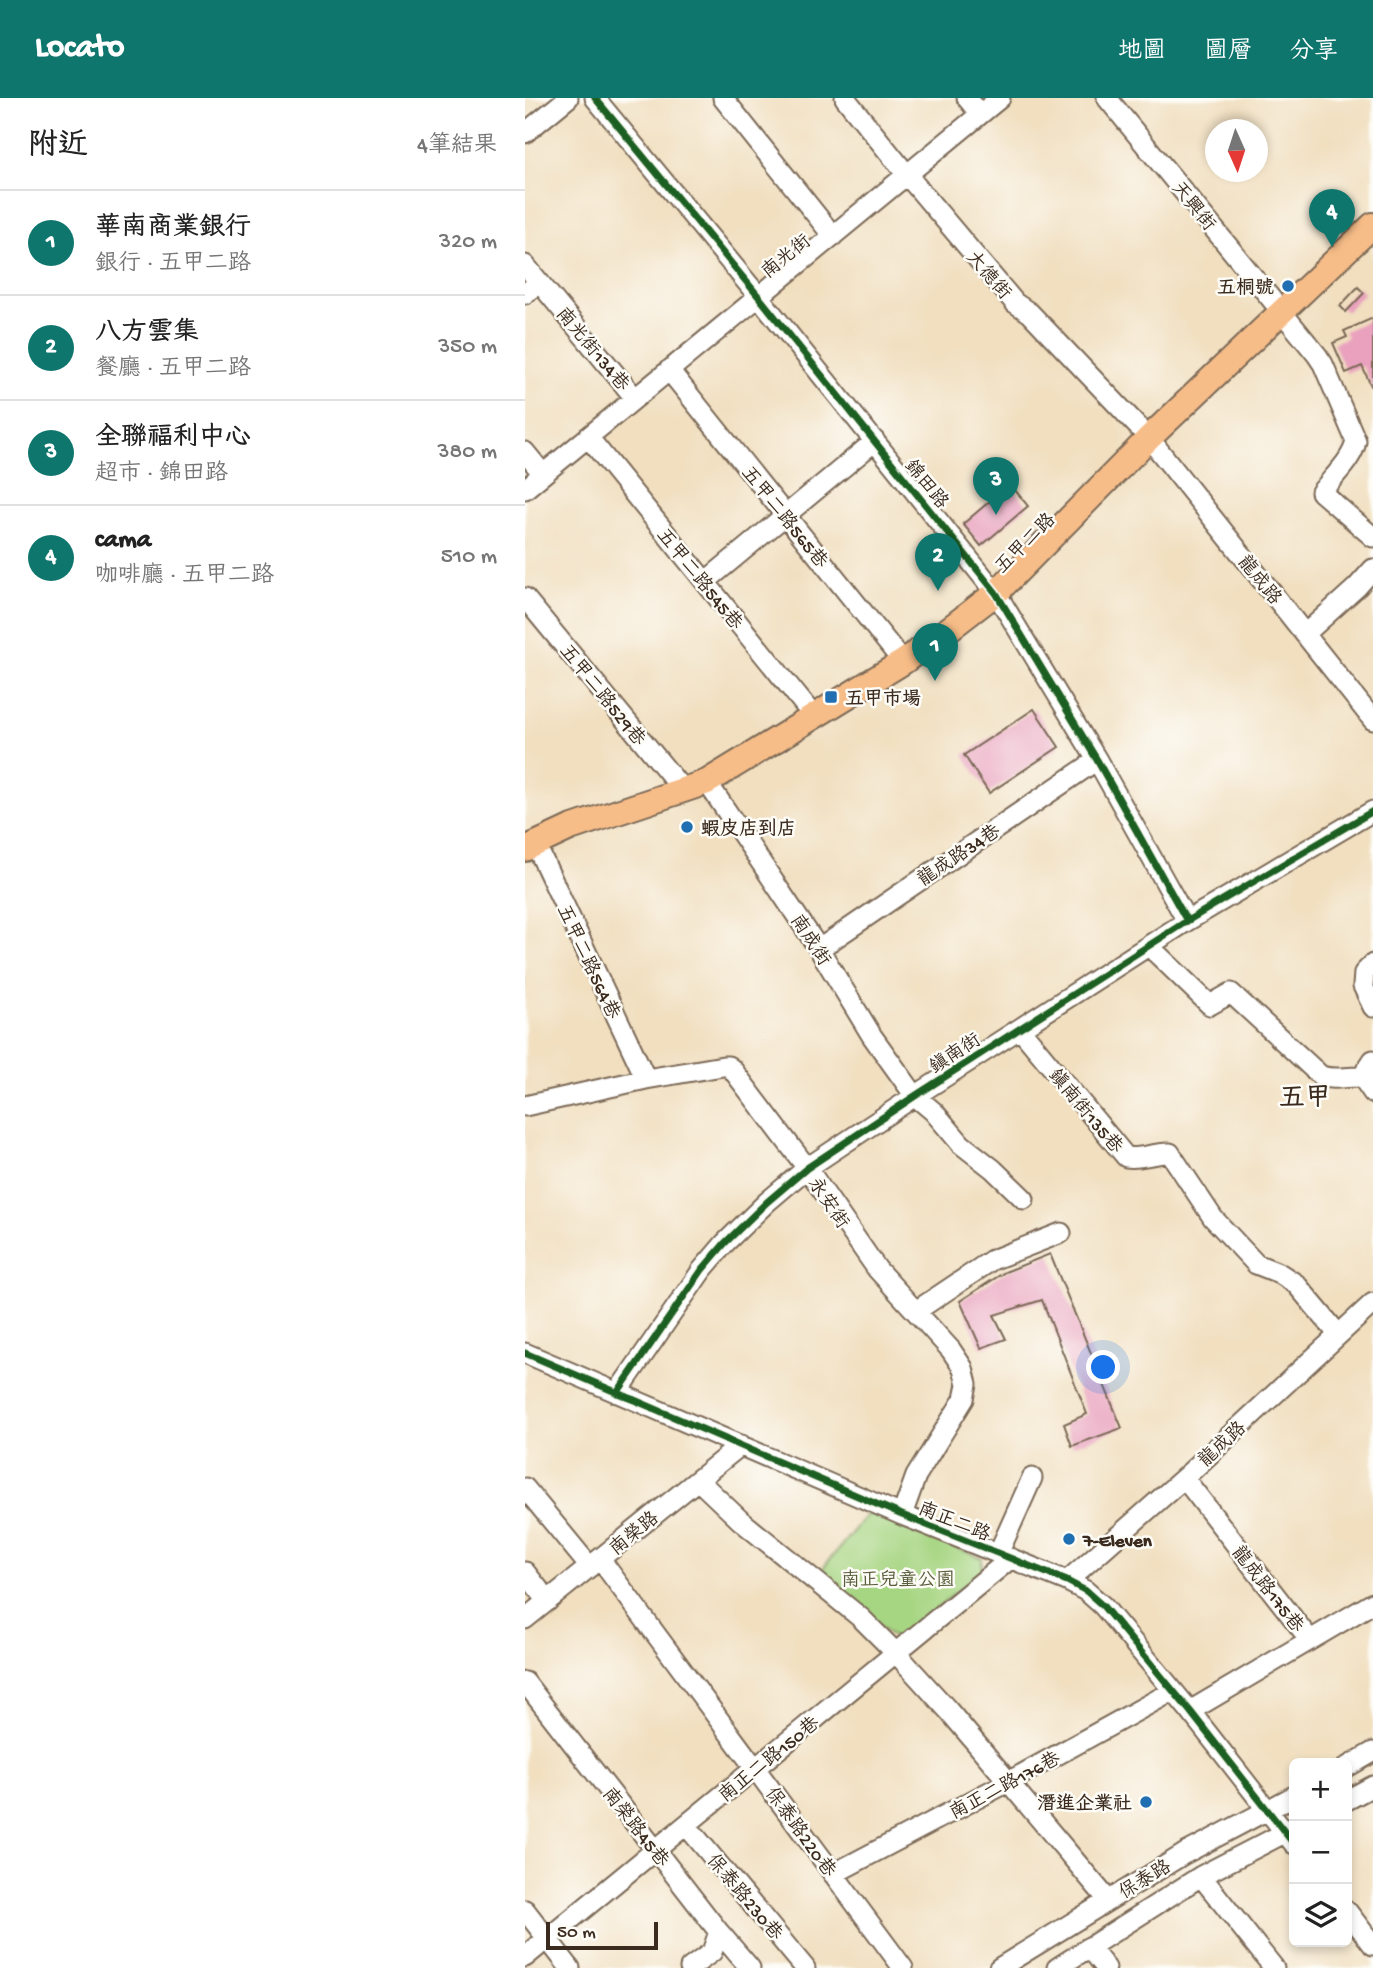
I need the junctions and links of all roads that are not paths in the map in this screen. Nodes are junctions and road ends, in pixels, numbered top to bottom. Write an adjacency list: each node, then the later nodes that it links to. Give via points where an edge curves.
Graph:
1 (568, 98): 9 (street)
2 (595, 98): 15 (street, 錦田路)
3 (723, 98): 12 (street)
4 (845, 98): 10 (street, 大德街)
5 (967, 98): 8 (street)
6 (1000, 98): 8 (street, 南光街)
7 (1107, 98): 16 (street, 天興街)
8 (980, 114): 10 (street, 南光街)
9 (525, 133)
10 (907, 175): 12 (street, 南光街); 20 (street, 大德街, via 1016,303)
11 (1373, 225): 16 (main road, 五甲二路)
12 (833, 236): 15 (street, 南光街)
13 (525, 265): 14 (street, 南光街134巷)
14 (532, 288): 18 (street, 南光街134巷)
15 (759, 297): 17 (street, 南光街); 21 (street, 錦田路)
16 (1283, 311): 20 (main road, 五甲二路); 26 (street, 天興街, via 1323,364 1356,441 1321,492)
17 (669, 370): 18 (street, 南光街); 25 (street, 五甲二路565巷)
18 (635, 398): 19 (street, 南光街)
19 (587, 437): 23 (street, 南光街); 28 (street, 五甲二路545巷)
20 (1149, 438): 29 (main road, 五甲二路); 31 (street, 龍成路)
21 (875, 441): 25 (street); 29 (street, 錦田路)
22 (525, 452): 23 (street)
23 (543, 474): 24 (street, 南光街)
24 (525, 489)
25 (786, 515): 28 (street); 32 (street, 五甲二路565巷)
26 (1373, 537)
27 (1373, 569): 31 (street)
28 (705, 582): 33 (street, 五甲二路545巷)
29 (996, 593): 32 (main road, 五甲二路); 35 (street, 錦田路)
30 (525, 598): 37 (street, 五甲二路529巷)
31 (1305, 635): 34 (street, 龍成路)
32 (903, 662): 33 (main road, 五甲二路)
33 (815, 718): 36 (main road, 五甲二路)
34 (1373, 720)
35 (1097, 760): 40 (street, 錦田路); 42 (street, 龍成路34巷)
36 (707, 782): 37 (main road, 五甲二路); 42 (street, 南成街)
37 (683, 790): 39 (main road, 五甲二路)
38 (1370, 817): 40 (street, 鎮南街)
39 (530, 846): 47 (street, 五甲二路564巷)
40 (1187, 921): 41 (street, 鎮南街)
41 (1149, 946): 45 (street, 鎮南街); 48 (street, via 1210,1005 1231,993 1321,1076 1350,1076)
42 (819, 949): 49 (street, 南成街, via 871,1036)
43 (1373, 964): 44 (street, via 1364,973 1363,986)
44 (1373, 1007)
45 (1020, 1029): 49 (street, 鎮南街); 56 (street, 鎮南街135巷, via 1126,1157 1170,1153 1213,1218 1256,1264 1296,1284)
46 (1373, 1060): 48 (street)
47 (646, 1079): 50 (street, 永安街); 51 (street, 永安街, via 728,1066)
48 (1368, 1085)
49 (915, 1096): 51 (street, 鎮南街); 52 (street, 南成街)
50 (525, 1105)
51 (807, 1168): 55 (street, 永安街, via 877,1269); 58 (street, 鎮南街, via 725,1242)
52 (1024, 1199)
53 (1061, 1233): 55 (street, via 992,1260)
54 (1373, 1303): 56 (street, 龍成路)
55 (916, 1311): 64 (street, 永安街, via 951,1350 967,1384 964,1399 916,1476)
56 (1338, 1334): 61 (street, 龍成路)
57 (525, 1353): 58 (street, 南正二路)
58 (617, 1393): 59 (street, 南正二路)
59 (741, 1445): 62 (street, 南榮路); 64 (street, 南正二路)
60 (1032, 1478): 65 (street)
61 (1184, 1478): 68 (street, 龍成路); 72 (street, 龍成路175巷)
62 (698, 1480): 66 (street, 南榮路); 73 (street)
63 (525, 1488): 66 (street, 保泰路220巷)
64 (902, 1515): 65 (street, 南正二路)
65 (1004, 1557): 68 (street, 南正二路); 73 (street, 南正二路150巷)
66 (595, 1563): 69 (street, 南榮路); 79 (street, 保泰路220巷)
67 (525, 1572): 69 (street)
68 (1067, 1581): 75 (street, 南正二路, via 1103,1606)
69 (548, 1601): 71 (street, 南榮路)
70 (1373, 1603): 72 (street, 龍成路175巷)
71 (525, 1619)
72 (1310, 1640): 76 (street)
73 (896, 1653): 79 (street, 南正二路150巷); 80 (street)
74 (525, 1682): 88 (street, 南榮路45巷)
75 (1173, 1691): 76 (street, 南正二路); 80 (street, 南正二路176巷)
76 (1190, 1710): 84 (street, 南正二路)
77 (1373, 1752): 78 (street)
78 (1352, 1764)
79 (755, 1768): 85 (street, 南正二路150巷); 89 (street, 保泰路220巷)
80 (1008, 1782): 89 (street, 南正二路176巷); 91 (street)
81 (1373, 1786): 82 (street)
82 (1352, 1797)
83 (1289, 1799): 84 (street, 保泰路)
84 (1269, 1810): 86 (street, 南正二路); 91 (street, 保泰路)
85 (686, 1825): 88 (street, 南正二路150巷); 102 (street, 保泰路230巷)
86 (1289, 1833)
87 (1289, 1836): 90 (street, 保泰路)
88 (655, 1850): 94 (street, 南榮路45巷); 95 (street, 南正二路150巷)
89 (833, 1874): 103 (street, 保泰路220巷)
90 (1201, 1875): 97 (street, 保泰路); 107 (street)
91 (1108, 1900): 104 (street, 保泰路)
92 (525, 1910): 95 (street)
93 (1352, 1918): 96 (street)
94 (719, 1932): 100 (street, via 712,1952); 101 (street, 南榮路45巷)
95 (547, 1939): 98 (street, 南正二路150巷); 99 (street)
96 (1373, 1945)
97 (1089, 1947): 105 (street, 保泰路); 106 (street)
98 (525, 1957)
99 (570, 1968)
100 (690, 1968)
101 (750, 1968)
102 (805, 1968)
103 (903, 1968)
104 (999, 1968)
105 (1057, 1968)
106 (1106, 1968)
107 (1274, 1968)

